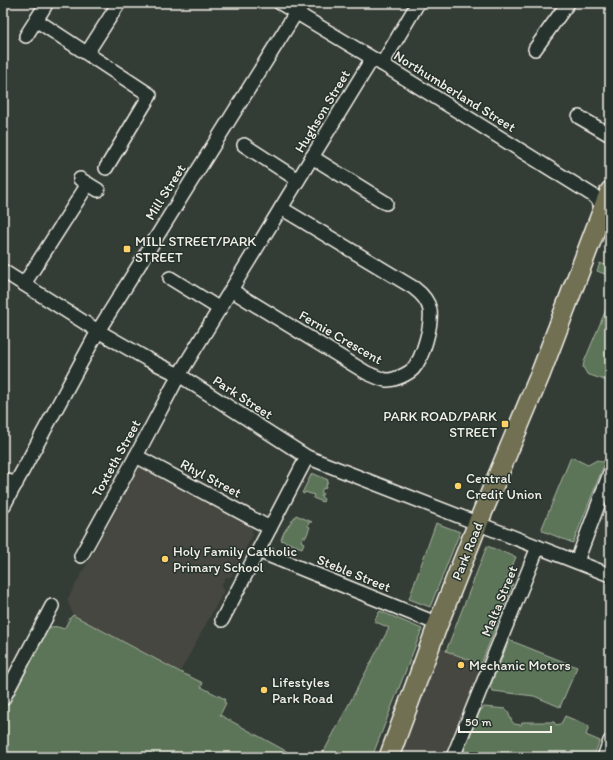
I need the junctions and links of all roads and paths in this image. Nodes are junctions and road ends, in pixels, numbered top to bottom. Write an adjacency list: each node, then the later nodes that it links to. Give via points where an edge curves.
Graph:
1 (119, 3): 10 (street)
2 (280, 3): 6 (street, Northumberland Street)
3 (418, 3): 11 (street, Hughson Street)
4 (568, 3): 9 (street)
5 (45, 6): 7 (street)
6 (299, 8): 11 (street, Northumberland Street); 27 (street, Mill Street)
7 (36, 20): 8 (street); 10 (street)
8 (26, 36)
9 (535, 49)
10 (87, 53): 16 (street, via 150,95)
11 (377, 62): 15 (street, Hughson Street); 20 (street, Northumberland Street)
12 (579, 117): 13 (street)
13 (610, 135)
14 (244, 145): 17 (street)
15 (312, 157): 17 (street, Hughson Street); 19 (street)
16 (106, 168)
17 (298, 180): 21 (street, Hughson Street)
18 (89, 184): 24 (street)
19 (386, 203)
20 (608, 203): 35 (highway, Park Road)
21 (281, 208): 25 (street, Hughson Street); 25 (street, Fernie Crescent, via 414,288 424,297 430,309 430,324 419,358 412,370 388,380 367,373)
22 (3, 271): 24 (street, Park Street)
23 (170, 278): 26 (street)
24 (24, 284): 27 (street, Park Street)
25 (231, 290): 26 (street, Hughson Street)
26 (220, 309): 28 (street, Hughson Street)
27 (98, 331): 28 (street, Park Street); 33 (street, Mill Street)
28 (179, 375): 29 (street, Toxteth Street); 30 (street, Park Street)
29 (136, 456): 36 (street, Rhyl Street); 39 (street, Toxteth Street)
30 (307, 457): 35 (street, Park Street); 36 (street)
31 (610, 473): 40 (street)
32 (3, 479): 33 (street)
33 (16, 484): 34 (street, Mill Street)
34 (3, 507)
35 (478, 523): 37 (street, Park Street); 44 (highway, Park Road)
36 (270, 528): 38 (street)
37 (538, 546): 40 (street, Park Street); 48 (street, Malta Street)
38 (258, 552): 43 (street); 44 (street, Steble Street)
39 (80, 556)
40 (577, 561): 41 (street, Park Street)
41 (610, 575)
42 (52, 606): 45 (street)
43 (222, 620)
44 (438, 624): 47 (highway, Park Road)
45 (3, 699)
46 (610, 741): 49 (street)
47 (388, 757)
48 (453, 757)
49 (604, 757)

